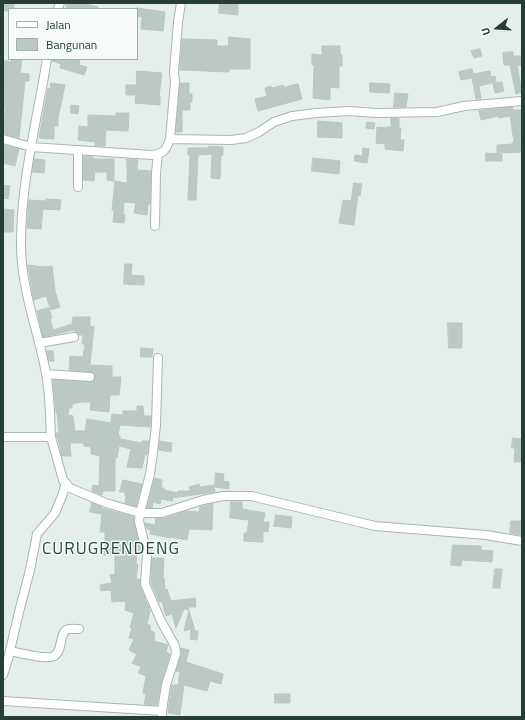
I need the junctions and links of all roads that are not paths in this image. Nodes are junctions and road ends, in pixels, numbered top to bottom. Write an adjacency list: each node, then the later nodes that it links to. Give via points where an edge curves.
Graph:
1 (181, 3): 5 (street)
2 (47, 60): 6 (street)
3 (522, 101): 5 (street, via 464,106 437,112 316,113 292,116 274,122 246,138)
4 (3, 139): 6 (street)
5 (170, 139): 8 (street, via 166,149)
6 (31, 147): 7 (street); 12 (street, via 21,248 23,281)
7 (78, 150): 8 (street); 9 (street)
8 (158, 154): 10 (street)
9 (78, 187)
10 (155, 226)
11 (74, 338): 12 (street)
12 (39, 343): 14 (street)
13 (158, 358): 19 (street, via 153,452)
14 (46, 374): 15 (street); 17 (street)
15 (90, 377)
16 (3, 437): 17 (street)
17 (51, 437): 18 (street)
18 (66, 483): 19 (street, via 70,488 106,503); 22 (street, via 55,513 38,534)
19 (140, 513): 20 (street, via 162,513 223,496 251,496 375,526 486,535); 25 (street, via 140,527 147,551 145,584 175,646 176,654 166,685)
20 (522, 542)
21 (79, 629): 22 (street, via 64,632 54,656)
22 (10, 651): 23 (street)
23 (4, 669)
24 (3, 701): 25 (street)
25 (162, 714)

